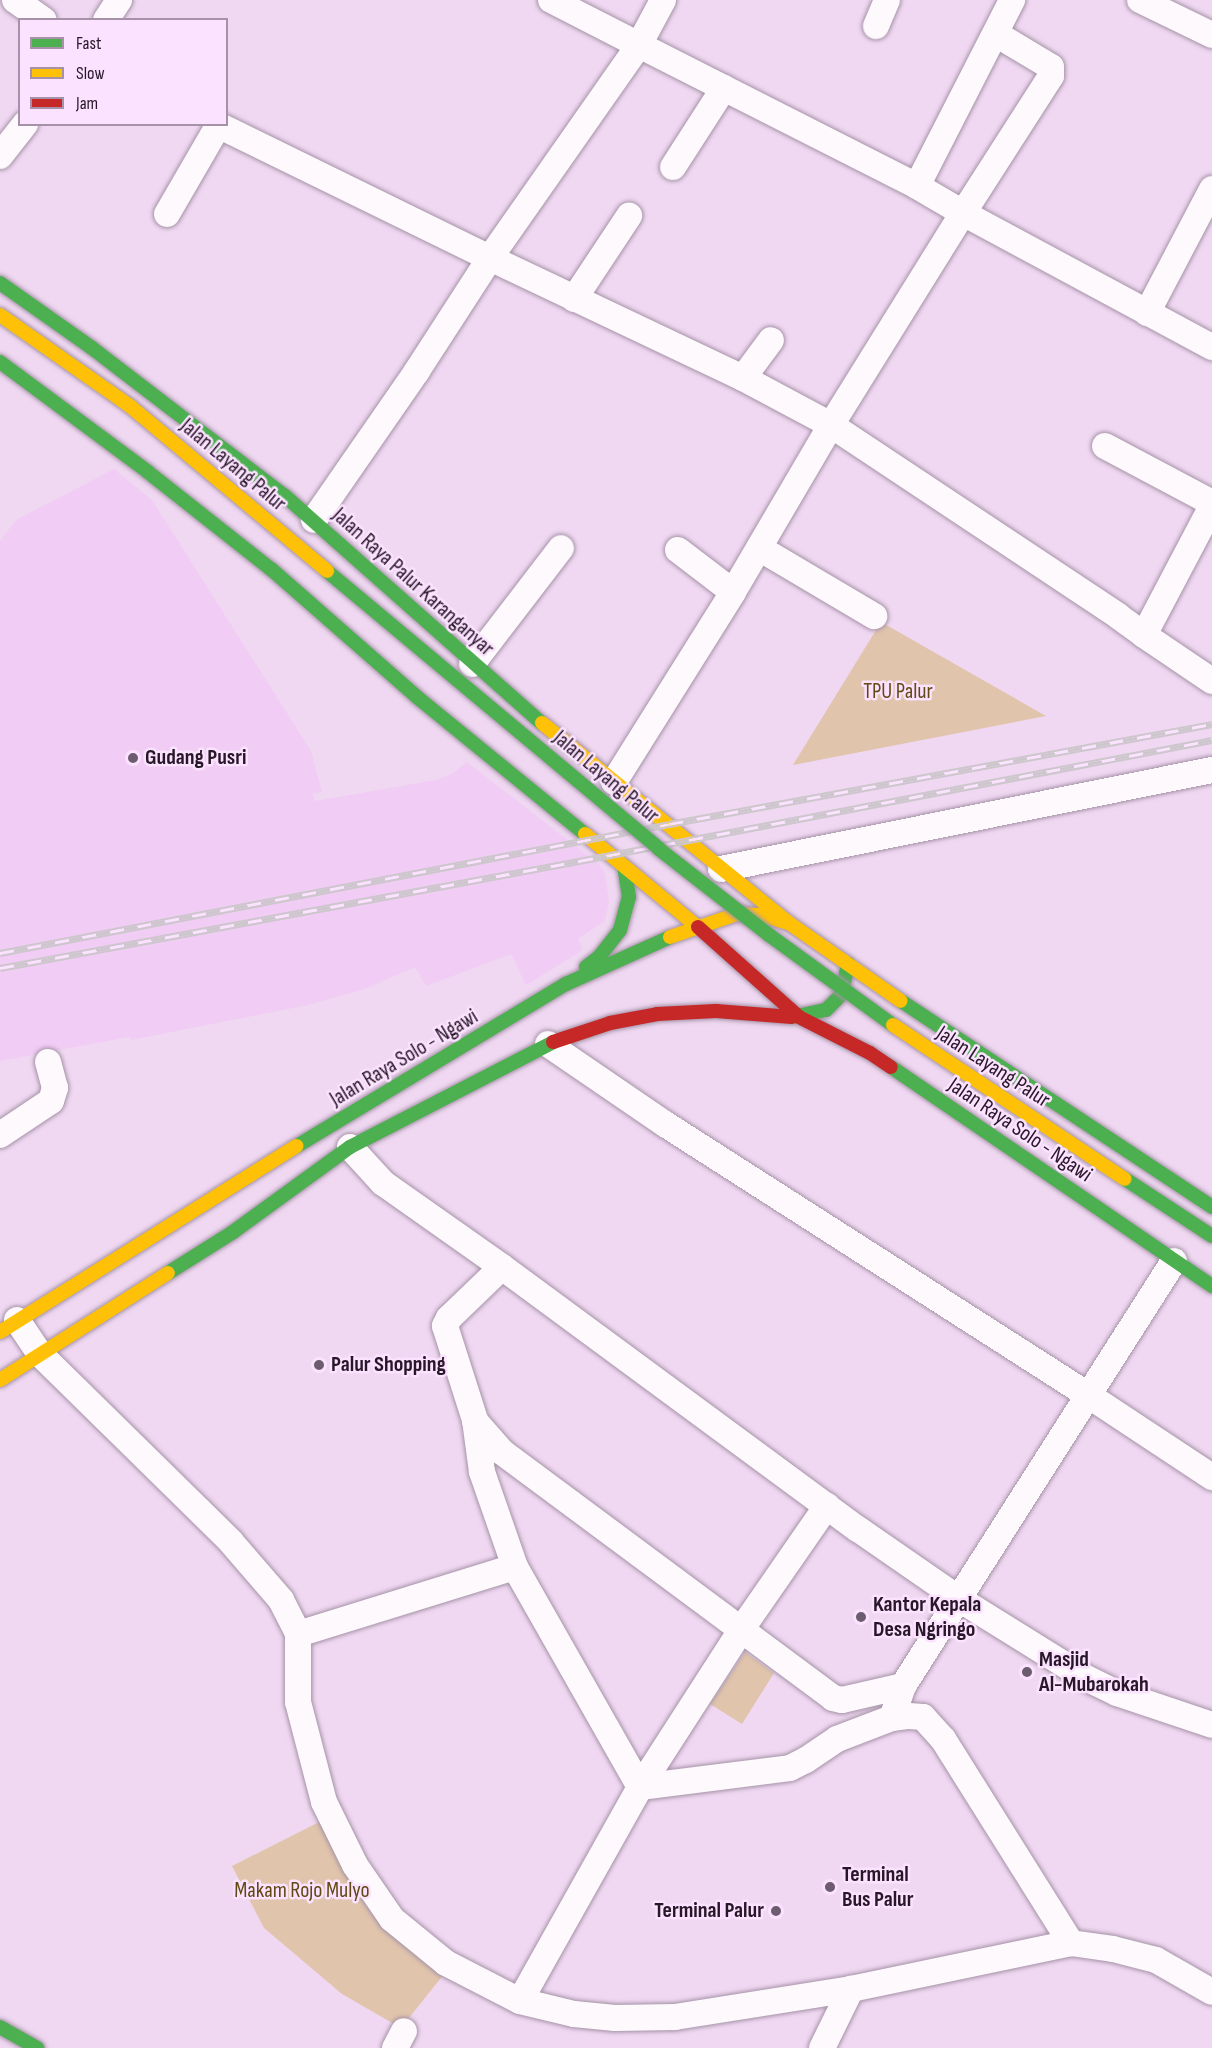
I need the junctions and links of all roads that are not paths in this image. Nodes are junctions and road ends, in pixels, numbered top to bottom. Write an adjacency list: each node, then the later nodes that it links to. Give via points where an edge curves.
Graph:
1 (15, 0): 8 (street)
2 (119, 0): 9 (street)
3 (551, 0): 13 (street)
4 (663, 0): 13 (street)
5 (887, 0): 10 (street)
6 (1012, 0): 11 (street)
7 (1140, 0): 12 (street)
8 (41, 18)
9 (107, 18)
10 (876, 26)
11 (996, 34): 20 (street); 22 (street, via 1051,67 1051,76)
12 (1212, 35)
13 (639, 45): 14 (street); 25 (street)
14 (724, 88): 19 (street); 20 (street)
15 (23, 126): 18 (street)
16 (216, 126): 23 (street)
17 (219, 126): 25 (street)
18 (0, 156)
19 (673, 166)
20 (917, 186): 22 (street)
21 (1212, 189): 28 (street)
22 (963, 213): 28 (street); 34 (street)
23 (167, 214)
24 (629, 216): 27 (street)
25 (490, 258): 27 (street); 37 (street)
26 (0, 283): 37 (main road, Jalan Raya Palur Karanganyar, via 92,348)
27 (574, 299): 33 (street)
28 (1147, 313): 31 (street)
29 (0, 315): 70 (main road, Jalan Layang Palur, bridge, via 130,406 659,849 769,935 926,1048)
30 (771, 340): 33 (street)
31 (1212, 347)
32 (0, 363): 49 (main road, via 262,562)
33 (743, 378): 34 (street)
34 (831, 425): 40 (street); 45 (street)
35 (1105, 446): 36 (street)
36 (1212, 505): 45 (street)
37 (314, 520): 46 (main road, Jalan Raya Palur Karanganyar)
38 (236, 523): 43 (main road, Jalan Layang Palur)
39 (561, 548): 46 (street)
40 (759, 548): 42 (street); 44 (street)
41 (678, 550): 42 (street)
42 (733, 592): 51 (street)
43 (327, 598)
44 (874, 616)
45 (1144, 635): 47 (street)
46 (472, 664): 48 (main road, Jalan Raya Palur Karanganyar)
47 (1212, 681)
48 (512, 699): 49 (main road, via 513,722 494,739); 51 (main road, Jalan Raya Palur Karanganyar)
49 (472, 743): 52 (main road)
50 (1212, 770): 53 (street)
51 (614, 782): 53 (main road, Jalan Raya Palur Karanganyar)
52 (624, 866): 56 (main road); 59 (main road, via 629,897 620,930 599,957)
53 (721, 869): 55 (main road, Jalan Raya Palur Karanganyar)
54 (712, 911): 57 (main road)
55 (789, 923): 56 (main road, Jalan Raya Solo - Ngawi, via 762,915 737,914); 58 (main road, Jalan Raya Solo - Ngawi)
56 (698, 927): 59 (main road, Jalan Raya Solo - Ngawi, via 651,943); 63 (main road)
57 (736, 930)
58 (848, 964): 61 (main road, Jalan Raya Solo - Ngawi); 63 (main road, Jalan Raya Solo - Ngawi, via 846,981 836,1002 826,1011)
59 (566, 984): 74 (main road, Jalan Raya Solo - Ngawi, via 345,1116)
60 (821, 997): 62 (main road)
61 (906, 1005): 64 (main road, via 882,1011); 69 (main road, Jalan Raya Solo - Ngawi)
62 (839, 1010)
63 (799, 1017): 64 (main road, Jalan Raya Solo - Ngawi); 65 (main road, Jalan Raya Solo - Ngawi, via 716,1011 657,1014 610,1023)
64 (869, 1040): 71 (main road, Jalan Raya Solo - Ngawi)
65 (548, 1044): 68 (main road, Jalan Raya Solo - Ngawi); 77 (street, via 664,1124)
66 (48, 1062): 67 (street, via 55,1088 51,1101)
67 (0, 1135)
68 (350, 1147): 72 (street, via 383,1183); 75 (main road, Jalan Raya Solo - Ngawi, via 233,1232)
69 (1212, 1207)
70 (1212, 1236)
71 (1174, 1261): 73 (main road, Jalan Raya Solo - Ngawi); 77 (street)
72 (502, 1267): 78 (street, via 445,1326); 80 (street)
73 (1212, 1286)
74 (9, 1326): 75 (street)
75 (39, 1353): 76 (main road, Jalan Raya Solo - Ngawi); 84 (street, via 231,1542 277,1594)
76 (0, 1380)
77 (1088, 1395): 79 (street); 82 (street)
78 (475, 1420): 81 (street, via 482,1472); 83 (street, via 502,1452)
79 (1212, 1477)
80 (827, 1506): 82 (street); 83 (street)
81 (515, 1567): 84 (street); 88 (street)
82 (959, 1599): 85 (street); 87 (street, via 1086,1678 1117,1693)
83 (741, 1630): 85 (street, via 833,1698 842,1700); 88 (street)
84 (298, 1634): 92 (street, via 298,1702 308,1748 324,1802 355,1865 392,1919 446,1963)
85 (903, 1686): 86 (street)
86 (892, 1718): 88 (street, via 837,1739 790,1768); 89 (street, via 923,1717 933,1725)
87 (1212, 1725)
88 (640, 1787): 92 (street)
89 (1071, 1943): 90 (street); 91 (street, via 1156,1960)
90 (851, 1989): 92 (street, via 675,2017 574,2014); 95 (street)
91 (1212, 1992)
92 (520, 2001)
93 (0, 2027): 94 (main road)
94 (37, 2048)
95 (822, 2048)

